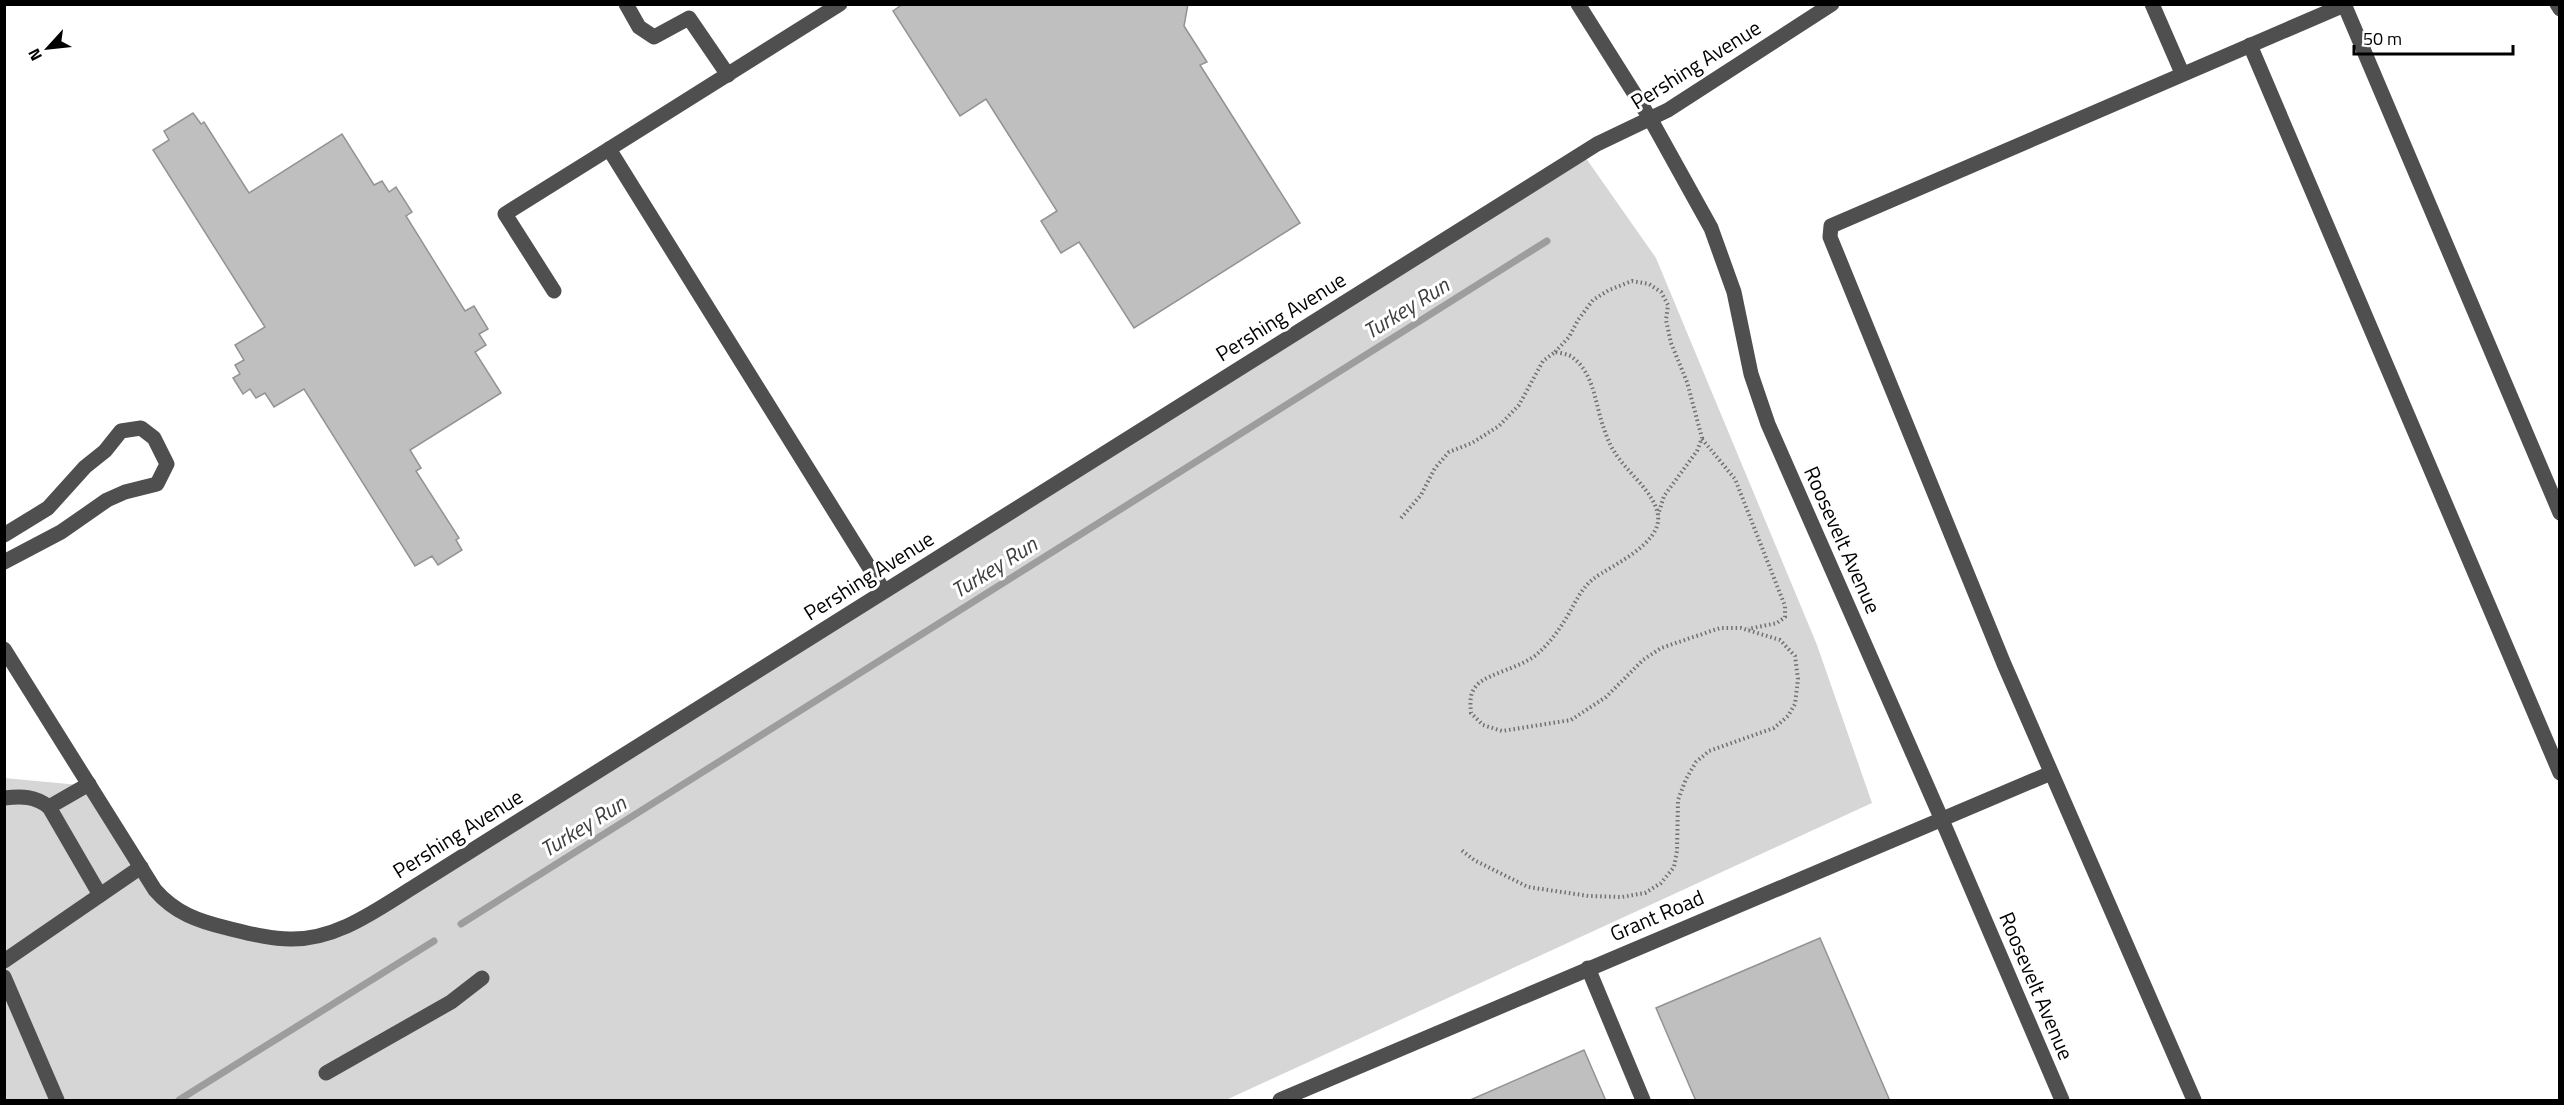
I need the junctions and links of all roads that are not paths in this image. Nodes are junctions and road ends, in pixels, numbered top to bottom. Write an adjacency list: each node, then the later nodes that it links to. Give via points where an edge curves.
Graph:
1 (626, 4): 11 (street, via 639,27 654,37 689,18)
2 (840, 4): 11 (street)
3 (1578, 4): 12 (street, Roosevelt Avenue)
4 (1832, 4): 12 (street, Pershing Avenue)
5 (2152, 4): 10 (street)
6 (2558, 4): 8 (street)
7 (2344, 5): 9 (street); 15 (street)
8 (2559, 9)
9 (2250, 45): 10 (street); 20 (street)
10 (2182, 73): 21 (street, via 1831,225 1830,237)
11 (728, 75): 13 (street)
12 (1651, 120): 18 (street, Pershing Avenue, via 1597,144); 25 (street, Roosevelt Avenue, via 1711,228 1734,292 1751,374 1768,424)
13 (609, 149): 14 (street, via 505,214); 18 (street)
14 (554, 291)
15 (2559, 513)
16 (4, 535): 17 (street, via 48,507 121,431 141,428 154,438 167,464 157,484 108,500 61,532)
17 (4, 562)
18 (884, 591): 26 (street, Pershing Avenue, via 357,922 336,931 292,939 204,922 166,903)
19 (4, 649): 22 (street, Pershing Avenue)
20 (2559, 772)
21 (2051, 773): 25 (street, Grant Road); 37 (street)
22 (89, 784): 24 (street); 26 (street, Pershing Avenue)
23 (4, 798): 24 (street, via 39,799)
24 (49, 807): 27 (street)
25 (1942, 820): 29 (street, Grant Road); 36 (street, Roosevelt Avenue)
26 (141, 867): 27 (street)
27 (99, 894): 28 (street)
28 (4, 962)
29 (1588, 968): 34 (street, Grant Road); 35 (street)
30 (4, 977): 33 (street)
31 (482, 978): 32 (street, via 451,1002)
32 (326, 1073)
33 (57, 1101)
34 (1280, 1101)
35 (1643, 1101)
36 (2062, 1101)
37 (2194, 1101)

